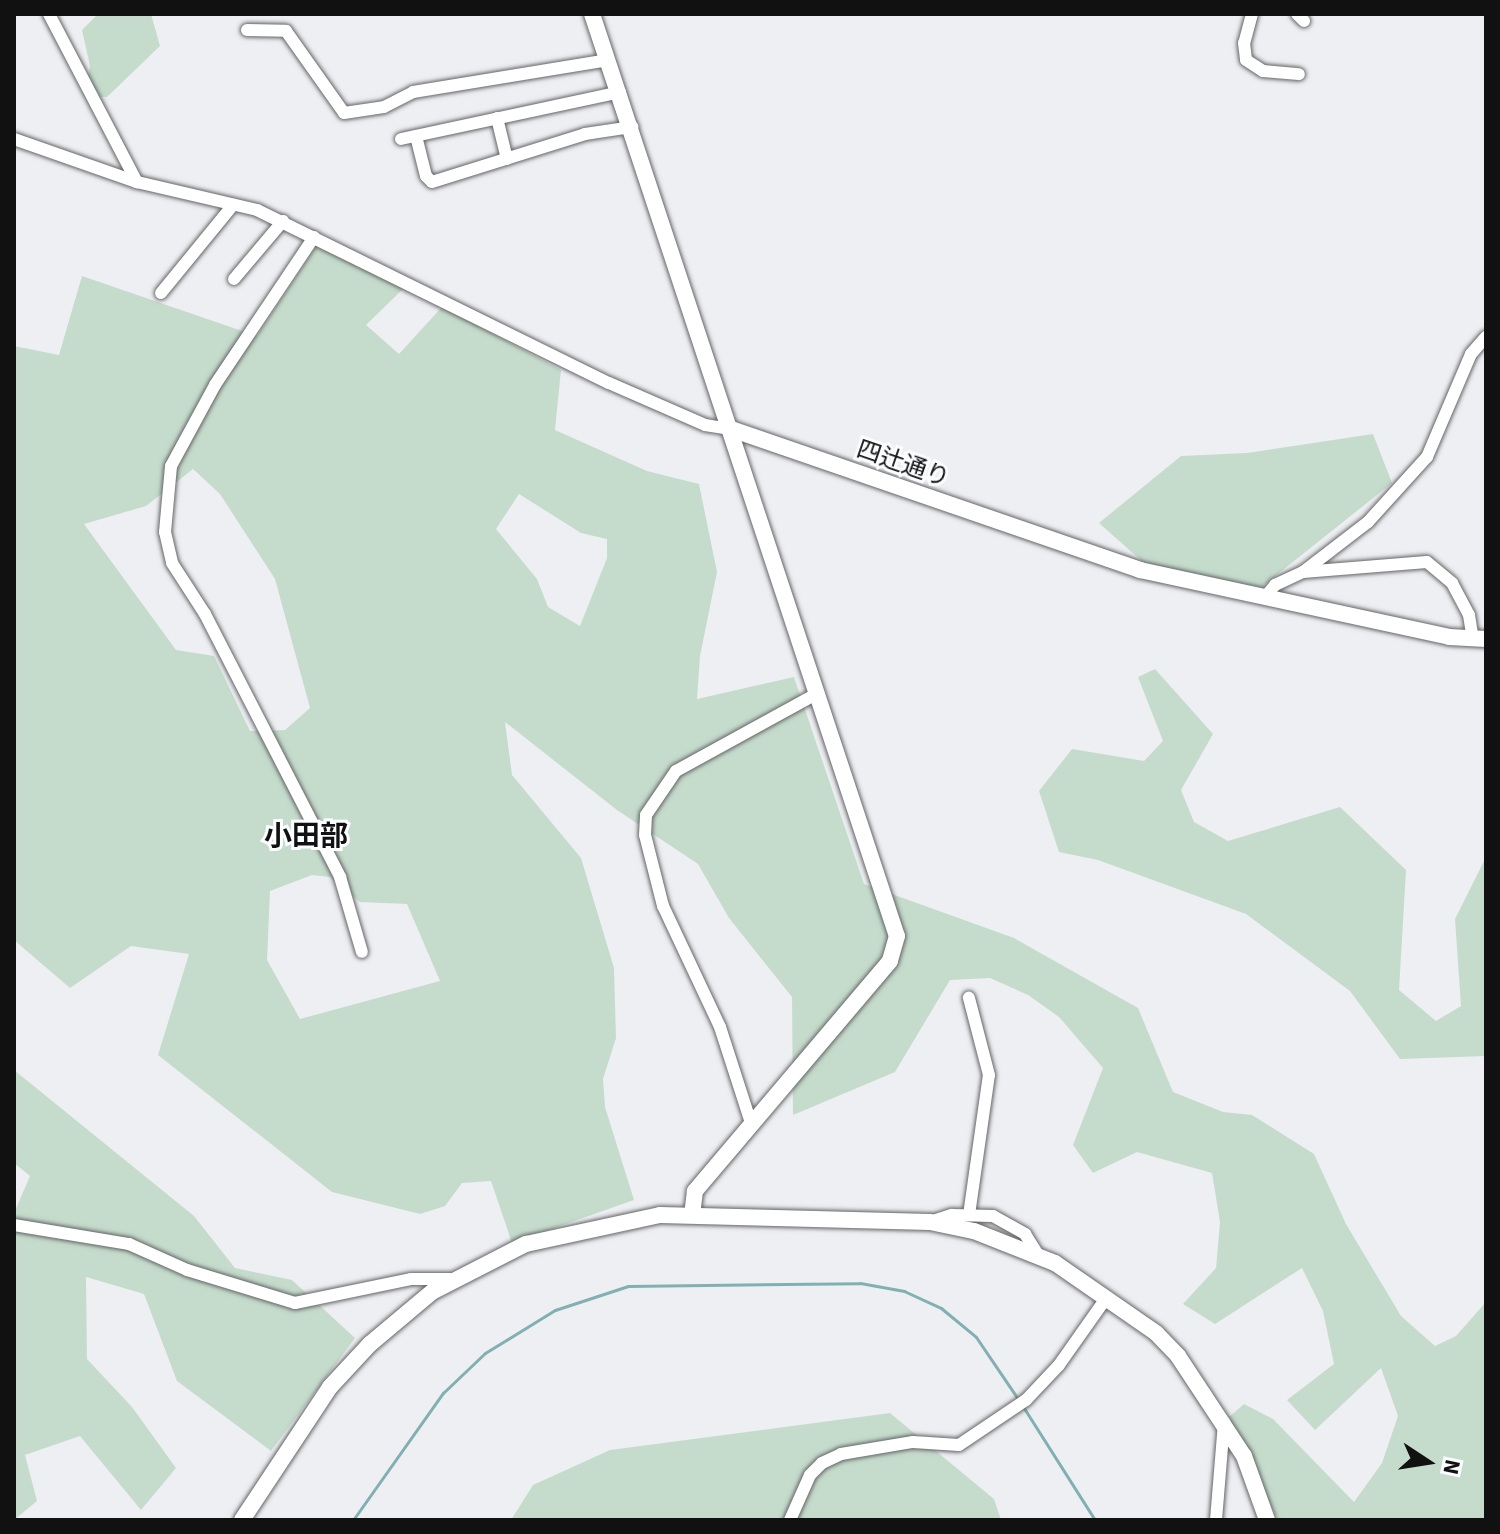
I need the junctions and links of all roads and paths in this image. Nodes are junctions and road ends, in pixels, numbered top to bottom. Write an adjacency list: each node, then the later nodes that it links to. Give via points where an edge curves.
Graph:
1 (49, 14): 14 (street)
2 (592, 14): 5 (street)
3 (1252, 14): 6 (street, via 1244,43 1246,60 1263,71)
4 (247, 30): 5 (street, via 286,31 344,113 384,107 413,92)
5 (608, 60): 7 (street)
6 (1299, 74)
7 (620, 92): 8 (street); 9 (street)
8 (497, 118): 10 (street); 13 (street)
9 (632, 127): 13 (street, via 585,134); 21 (street)
10 (416, 136): 12 (street); 13 (street, via 432,182)
11 (14, 139): 14 (street)
12 (401, 139)
13 (507, 159)
14 (137, 182): 15 (street)
15 (233, 205): 16 (street); 19 (street)
16 (283, 221): 17 (street); 18 (street)
17 (314, 237): 21 (street, via 609,383 705,425); 26 (street, via 215,385 171,466 165,532 172,563 205,614 340,877)
18 (234, 279)
19 (161, 293)
20 (1486, 337): 22 (street, via 1471,354 1427,457 1376,514)
21 (731, 429): 23 (street, 四辻通り, via 1076,552); 25 (street)
22 (1303, 572): 23 (street, via 1275,585); 24 (street, via 1427,562 1452,583)
23 (1265, 597): 24 (street, 四辻通り)
24 (1480, 639)
25 (816, 694): 28 (street, via 893,923 895,950); 28 (street, via 676,771 646,815 645,835 663,906 720,1027)
26 (362, 952)
27 (969, 998): 30 (street, via 989,1075)
28 (751, 1123): 29 (street, via 695,1191)
29 (692, 1215): 31 (street); 34 (street, via 660,1215 564,1233 526,1244)
30 (969, 1215): 31 (street); 33 (street, via 993,1216 1010,1225 1033,1242)
31 (930, 1222): 33 (street, via 974,1231)
32 (14, 1225): 34 (street, via 129,1244 187,1270 295,1303 411,1279)
33 (1039, 1256): 35 (street)
34 (450, 1279): 37 (street, via 388,1327 330,1387)
35 (1107, 1297): 36 (street, via 1178,1356); 38 (street, via 1059,1365 1026,1400 959,1445 913,1442 841,1454 822,1463 810,1475)
36 (1224, 1422): 39 (street); 40 (street, via 1258,1489)
37 (242, 1520)
38 (790, 1520)
39 (1216, 1520)
40 (1267, 1520)

